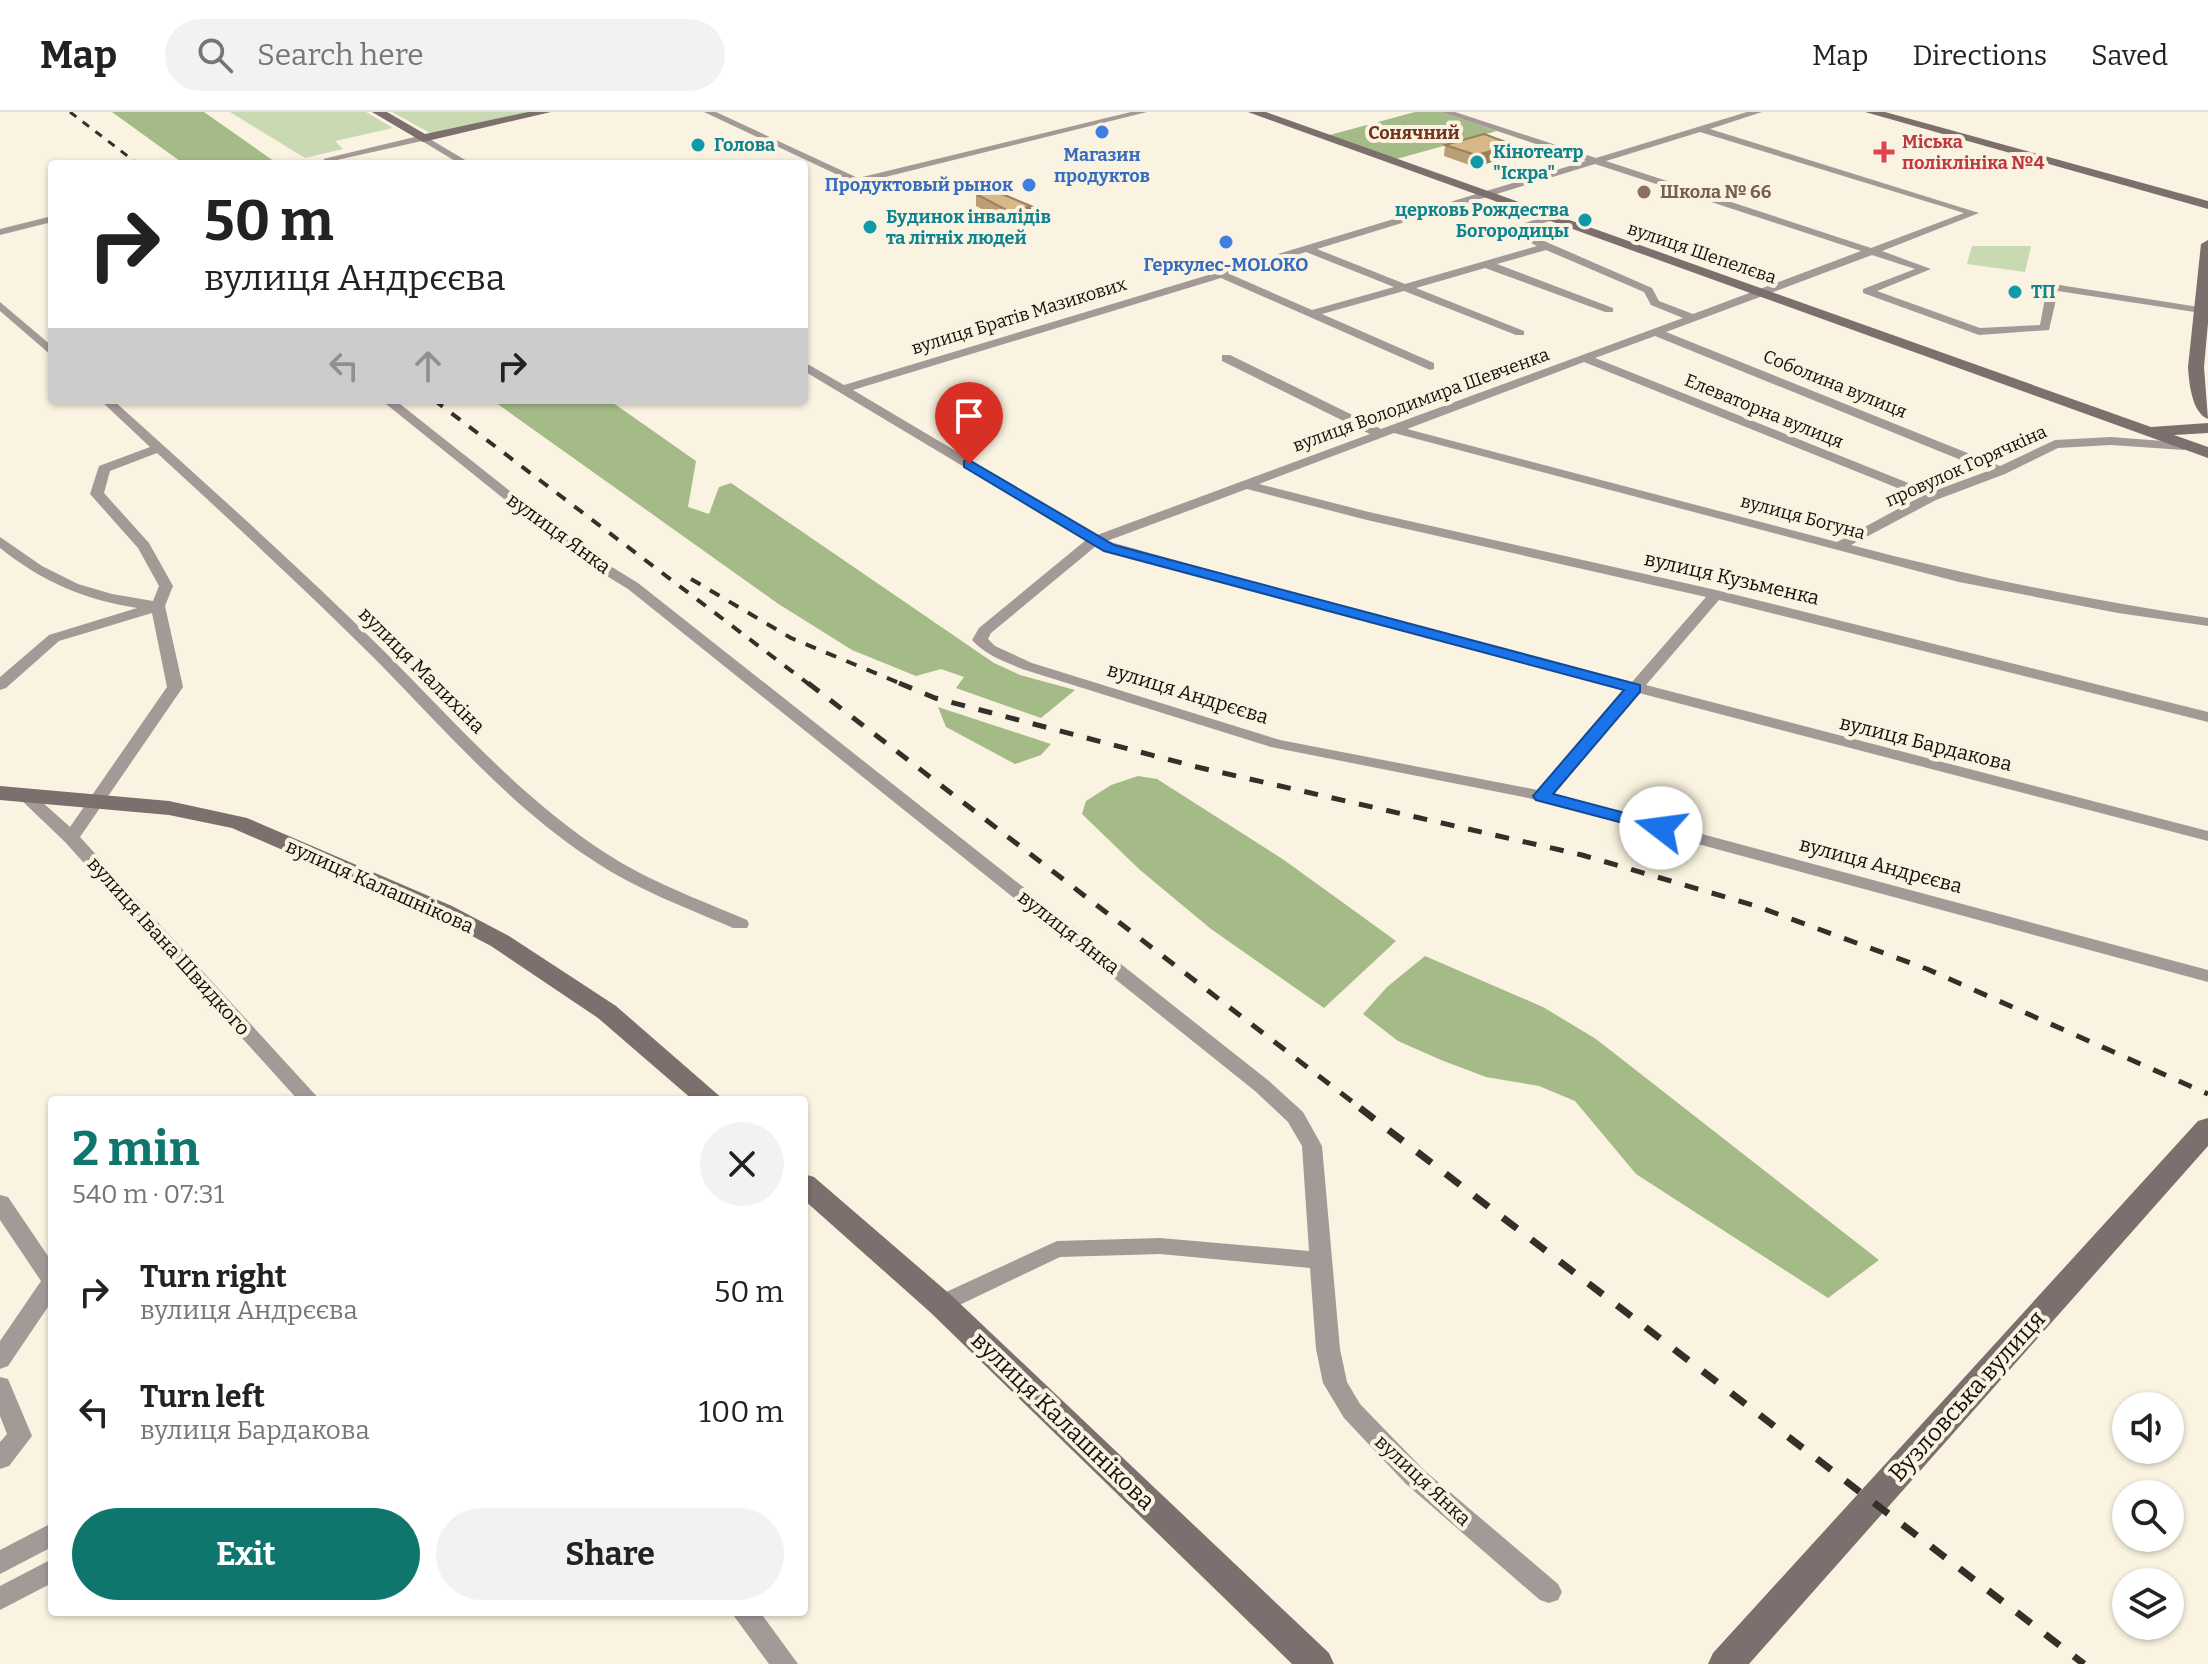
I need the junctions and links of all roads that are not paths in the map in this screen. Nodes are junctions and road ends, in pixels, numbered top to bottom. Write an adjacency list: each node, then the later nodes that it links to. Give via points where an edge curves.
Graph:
1 (378, 112): 10 (street)
2 (545, 112): 10 (street)
3 (709, 112): 4 (street, via 857,181)
4 (1142, 112)
5 (1254, 112): 14 (street, вулиця Шепелєва)
6 (1446, 112): 13 (street)
7 (1757, 112): 9 (street, вулиця Братів Мазикових)
8 (1871, 112): 15 (street)
9 (1700, 129): 13 (street, вулиця Братів Мазикових); 22 (street, вулиця Володимира Шевченка, via 1974,213)
10 (423, 138): 11 (street); 12 (street)
11 (330, 160)
12 (460, 160)
13 (1594, 161): 14 (street, вулиця Братів Мазикових); 22 (street)
14 (1479, 195): 16 (street, вулиця Шепелєва); 21 (street, вулиця Братів Мазикових)
15 (2208, 205)
16 (1546, 219): 20 (street, via 1509,230); 26 (street, вулиця Шепелєва)
17 (48, 220): 18 (street)
18 (0, 232)
19 (2208, 244): 29 (street)
20 (1549, 246): 23 (street); 31 (street, via 1648,290 1655,303)
21 (1306, 248): 24 (street, вулиця Братів Мазикових); 25 (street)
22 (1874, 252): 26 (street, вулиця Володимира Шевченка); 29 (street, via 1926,269 1867,291 1979,332 2045,328 2053,287)
23 (1483, 263): 25 (street); 28 (street)
24 (1221, 274): 30 (street); 39 (street, вулиця Братів Мазикових)
25 (1402, 287): 30 (street); 33 (street)
26 (1758, 294): 31 (street, вулиця Володимира Шевченка); 44 (street, вулиця Шепелєва)
27 (0, 305): 34 (street)
28 (1609, 310)
29 (2201, 310): 42 (street, via 2196,367)
30 (1311, 314): 37 (street)
31 (1694, 318): 32 (street, вулиця Володимира Шевченка)
32 (1656, 332): 36 (street, вулиця Володимира Шевченка); 50 (street, Соболина вулиця)
33 (1520, 333)
34 (48, 348)
35 (1226, 358): 45 (street, вулиця Богуна)
36 (1584, 358): 45 (street, вулиця Володимира Шевченка); 52 (street, Елеваторна вулиця)
37 (1430, 366)
38 (808, 368): 39 (street, вулиця Бардакова)
39 (843, 389): 53 (street, вулиця Бардакова)
40 (110, 404): 48 (street, вулиця Малихіна)
41 (392, 404): 75 (street, вулиця Янка, via 581,554 633,586 1296,1117 1312,1146)
42 (2208, 414)
43 (2208, 428): 44 (street)
44 (2138, 429): 46 (street); 47 (street, вулиця Шепелєва)
45 (1387, 432): 51 (street, вулиця Володимира Шевченка); 55 (street, вулиця Богуна)
46 (2111, 441): 47 (street); 50 (street, провулок Горячкіна, via 2055,444)
47 (2184, 446): 49 (street, вулиця Шепелєва)
48 (159, 448): 57 (street, via 104,469 97,494 144,546 166,586); 68 (street, вулиця Малихіна, via 286,562 480,759 578,842 624,872)
49 (2208, 453)
50 (2000, 471): 52 (street, провулок Горячкіна)
51 (1245, 484): 53 (street, вулиця Володимира Шевченка); 56 (street, вулиця Кузьменка)
52 (1931, 497): 55 (street, провулок Горячкіна)
53 (1096, 540): 60 (street, вулиця Бардакова, via 1124,552); 64 (street, вулиця Андрєєва, via 984,631 980,640 1027,666 1277,744)
54 (0, 541): 57 (street, via 42,574 74,589)
55 (1841, 545): 58 (street, вулиця Богуна, via 1959,578)
56 (1716, 594): 60 (street); 61 (street, вулиця Кузьменка)
57 (158, 606): 59 (street, via 54,638); 65 (street, via 175,687)
58 (2208, 622)
59 (0, 685)
60 (1635, 688): 64 (street); 66 (street, вулиця Бардакова)
61 (2208, 717)
62 (0, 793): 63 (street, вулиця Калашнікова)
63 (25, 796): 65 (street, вулиця Калашнікова); 67 (street, вулиця Івана Швидкого)
64 (1542, 796): 69 (street, вулиця Андрєєва)
65 (96, 802): 67 (street); 71 (street, вулиця Калашнікова, via 169,808 239,823 443,911 500,941 607,1012)
66 (2208, 836)
67 (71, 838): 70 (street, вулиця Івана Швидкого)
68 (740, 924)
69 (2208, 976)
70 (306, 1096)
71 (705, 1096)
72 (2208, 1128): 88 (street, Вузловська вулиця)
73 (808, 1188): 78 (street, вулиця Калашнікова)
74 (0, 1203): 76 (street)
75 (1319, 1260): 78 (street, via 1160,1246 1057,1249); 85 (street, вулиця Янка, via 1335,1383 1352,1411 1415,1477)
76 (48, 1275)
77 (48, 1287): 79 (street)
78 (941, 1304): 90 (street, вулиця Калашнікова)
79 (0, 1360)
80 (0, 1386): 81 (street, via 20,1436)
81 (0, 1459)
82 (48, 1536): 83 (street)
83 (0, 1563)
84 (48, 1572): 86 (street)
85 (1549, 1592)
86 (0, 1599)
87 (747, 1616): 89 (street)
88 (1759, 1628): 91 (street, Вузловська вулиця); 92 (street)
89 (785, 1664)
90 (1316, 1664)
91 (1726, 1664)
92 (1747, 1664)

